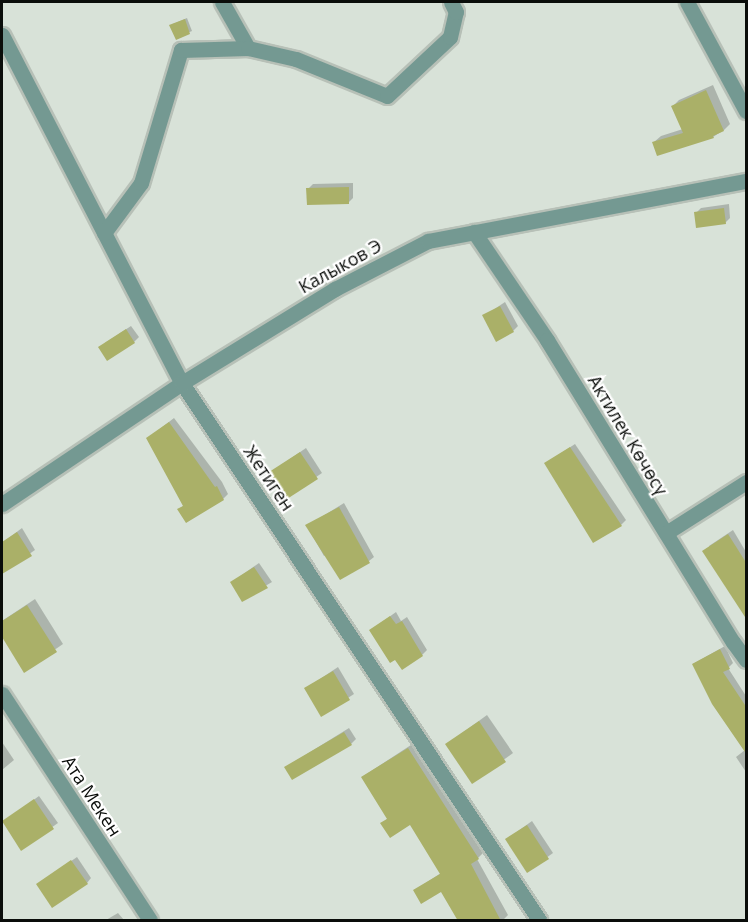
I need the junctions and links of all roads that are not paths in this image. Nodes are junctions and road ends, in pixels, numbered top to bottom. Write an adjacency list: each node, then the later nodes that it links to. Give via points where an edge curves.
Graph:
1 (222, 2): 5 (street)
2 (451, 2): 5 (street, via 456,12 450,37 387,96 296,59)
3 (687, 2): 6 (street)
4 (2, 36): 9 (street, Жетиген)
5 (248, 48): 9 (street, via 181,50 141,183)
6 (747, 111)
7 (747, 181): 8 (street, Калыков Э)
8 (474, 232): 10 (street, Калыков Э, via 428,241 345,283); 13 (street, Актилек Көчөсү, via 547,340)
9 (104, 233): 10 (street, Жетиген)
10 (182, 383): 12 (street, Калыков Э); 17 (street, Жетиген)
11 (747, 482): 13 (street)
12 (2, 504)
13 (666, 533): 14 (street, Актилек Көчөсү)
14 (747, 660)
15 (2, 694): 16 (street, Ата Мекен)
16 (150, 921)
17 (539, 921)

